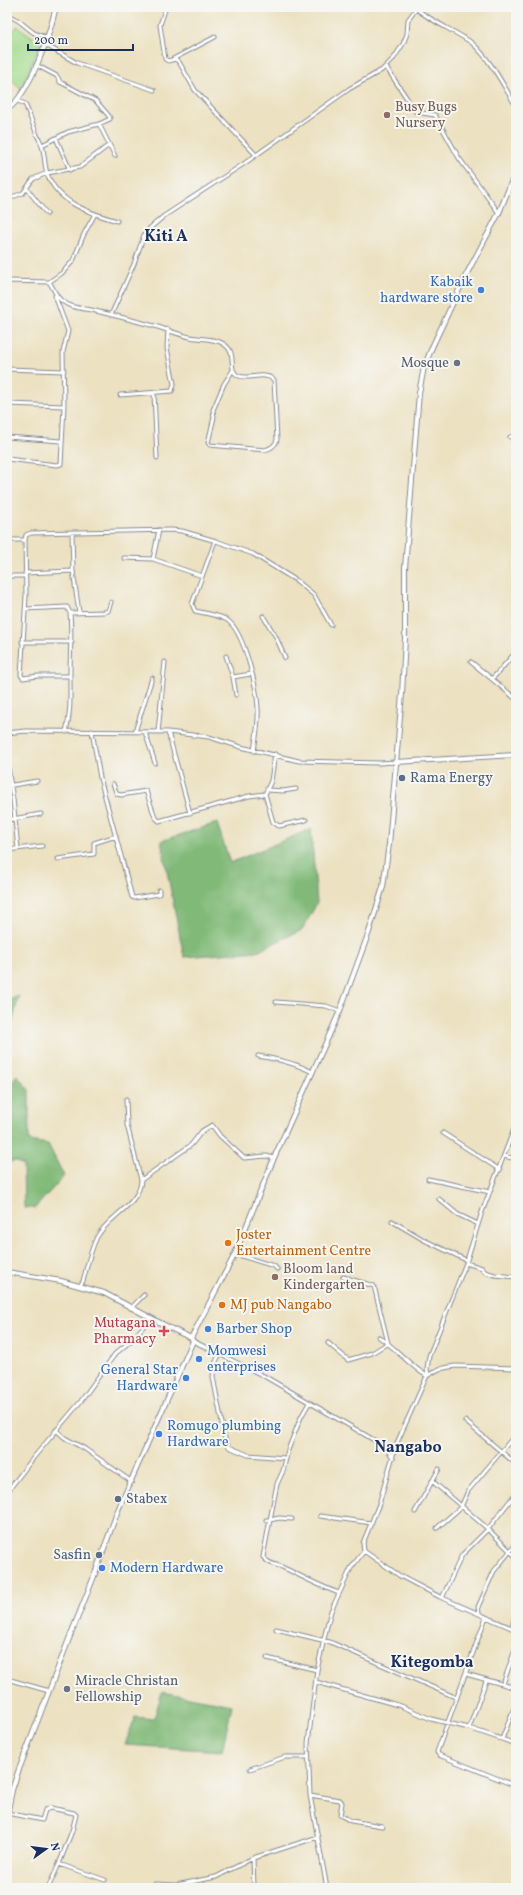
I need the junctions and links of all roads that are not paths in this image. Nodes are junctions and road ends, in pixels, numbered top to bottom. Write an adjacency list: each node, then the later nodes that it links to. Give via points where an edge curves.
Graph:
1 (56, 7): 5 (street)
2 (166, 7): 8 (street, via 160,25 163,51 166,60)
3 (416, 8): 10 (street, via 408,20 403,44); 13 (street, via 473,44 489,62)
4 (7, 16): 5 (street, via 13,17 38,36)
5 (49, 37): 7 (street)
6 (215, 37): 8 (street)
7 (44, 44): 9 (street); 11 (street, via 77,63)
8 (173, 59): 19 (street, via 179,62 195,90)
9 (36, 64): 12 (street); 15 (street, via 57,76 60,82 96,101 110,119)
10 (386, 67): 19 (street, via 349,89); 26 (street, via 416,112 435,115 459,158)
11 (154, 90)
12 (18, 101): 14 (street); 17 (street, via 25,104 30,111)
13 (516, 106)
14 (7, 110)
15 (98, 124): 16 (street); 18 (street)
16 (56, 138): 17 (street); 21 (street)
17 (42, 145): 23 (street)
18 (110, 145): 20 (street); 21 (street, via 80,167)
19 (256, 155): 33 (street, via 150,228 144,235 134,264)
20 (115, 156)
21 (70, 170): 23 (street)
22 (516, 171): 26 (street)
23 (47, 173): 24 (street, via 33,179); 28 (street, via 60,194 80,208)
24 (27, 189): 25 (street); 27 (street)
25 (7, 199)
26 (499, 213): 91 (street, via 433,345 424,367 419,393 405,568 405,639)
27 (47, 214)
28 (95, 214): 29 (street); 31 (street, via 74,261)
29 (117, 221)
30 (7, 281): 31 (street)
31 (49, 282): 32 (street)
32 (55, 294): 33 (street, via 72,308); 37 (street, via 68,331 63,352)
33 (110, 315): 34 (street)
34 (168, 329): 36 (street, via 189,337 225,344 232,354); 38 (street, via 167,348 173,388 167,393)
35 (7, 368): 37 (street)
36 (233, 370): 36 (street, via 241,376 267,376 274,380 277,440 272,448 265,450 208,443 214,417 213,410)
37 (64, 371): 41 (street)
38 (154, 393): 39 (street); 46 (street)
39 (120, 395)
40 (7, 404): 41 (street)
41 (64, 406): 45 (street)
42 (516, 435): 44 (street)
43 (7, 437): 45 (street)
44 (510, 437)
45 (61, 441): 47 (street, via 59,465)
46 (157, 458)
47 (7, 459)
48 (159, 530): 49 (street); 53 (street, via 182,531); 55 (street)
49 (72, 533): 52 (street, via 27,534); 56 (street)
50 (210, 538): 53 (street)
51 (7, 540): 52 (street)
52 (24, 540): 57 (street)
53 (216, 541): 59 (street); 65 (street, via 253,554 297,581 314,595)
54 (124, 558): 55 (street)
55 (153, 559): 59 (street)
56 (74, 571): 57 (street); 62 (street)
57 (25, 574): 58 (street); 61 (street)
58 (7, 576)
59 (202, 576): 73 (street, via 192,608 227,620 234,626 245,647)
60 (111, 602): 62 (street, via 107,612)
61 (25, 609): 63 (street, via 67,607); 66 (street)
62 (79, 612): 63 (street)
63 (70, 613): 67 (street)
64 (263, 616): 70 (street)
65 (331, 625)
66 (22, 642): 67 (street); 74 (street, via 20,672 23,678)
67 (72, 642): 74 (street)
68 (516, 652): 77 (street)
69 (226, 656): 75 (street)
70 (285, 658)
71 (165, 662): 84 (street)
72 (471, 662): 77 (street)
73 (251, 674): 75 (street); 87 (street, via 258,707)
74 (70, 676): 81 (street, via 71,706)
75 (232, 677): 78 (street)
76 (152, 678): 82 (street)
77 (492, 679): 79 (street)
78 (236, 695)
79 (516, 699)
80 (92, 731): 81 (street); 82 (street); 104 (street, via 100,778)
81 (66, 732): 86 (street)
82 (135, 732): 83 (street)
83 (145, 732): 84 (street); 92 (street)
84 (158, 732): 85 (street)
85 (168, 732): 87 (street, via 209,737); 99 (street)
86 (7, 733)
87 (254, 750): 88 (street)
88 (275, 754): 91 (street, via 299,761); 97 (street)
89 (516, 755): 91 (street)
90 (7, 762): 95 (street)
91 (396, 762): 113 (street, via 383,888)
92 (154, 763)
93 (37, 780): 95 (street)
94 (113, 784): 99 (street, via 116,792 121,795 146,791 155,817 159,821)
95 (9, 785): 101 (street)
96 (296, 789): 97 (street)
97 (268, 790): 98 (street)
98 (265, 794): 99 (street); 103 (street, via 274,824 279,826)
99 (190, 813)
100 (41, 814): 101 (street)
101 (16, 819): 102 (street); 106 (street)
102 (7, 820)
103 (306, 820)
104 (116, 836): 108 (street, via 94,843 94,854); 110 (street, via 132,896 134,898)
105 (42, 846): 106 (street)
106 (18, 848): 107 (street)
107 (7, 850)
108 (58, 859)
109 (159, 890): 110 (street)
110 (159, 894): 111 (street)
111 (160, 899)
112 (276, 1002): 113 (street, via 326,1006)
113 (340, 1012): 115 (street)
114 (258, 1056): 115 (street, via 303,1067)
115 (312, 1072): 120 (street)
116 (126, 1099): 124 (street, via 127,1125)
117 (516, 1124): 119 (street)
118 (443, 1133): 122 (street)
119 (504, 1156): 121 (street); 122 (street)
120 (274, 1158): 124 (street, via 242,1157 212,1125 202,1131 187,1148); 129 (street)
121 (516, 1159)
122 (500, 1170): 125 (street)
123 (428, 1179): 125 (street)
124 (141, 1180): 135 (street, via 136,1197 97,1236)
125 (490, 1192): 128 (street)
126 (439, 1199): 128 (street, via 457,1214)
127 (392, 1221): 130 (street)
128 (478, 1224): 130 (street)
129 (235, 1254): 131 (street); 140 (street)
130 (466, 1261): 134 (street, via 485,1272); 145 (street, via 430,1356)
131 (277, 1269)
132 (7, 1272): 135 (street)
133 (343, 1276): 142 (street, via 374,1286)
134 (516, 1277)
135 (80, 1286): 137 (street, via 104,1293)
136 (144, 1295): 137 (street)
137 (131, 1308): 138 (street)
138 (150, 1318): 140 (street); 148 (street, via 134,1338 115,1354)
139 (379, 1337): 142 (street)
140 (192, 1340): 143 (street); 158 (street)
141 (328, 1343): 142 (street, via 348,1360 372,1352)
142 (388, 1343): 145 (street, via 416,1369)
143 (220, 1353): 146 (street); 153 (street, via 214,1366 213,1377 229,1447 248,1455)
144 (516, 1368): 145 (street, via 455,1366 439,1369)
145 (427, 1375): 150 (street)
146 (309, 1403): 151 (street); 153 (street)
147 (465, 1421): 152 (street)
148 (56, 1430): 158 (street); 159 (street)
149 (516, 1434): 152 (street)
150 (396, 1445): 151 (street); 154 (street)
151 (386, 1446): 154 (street)
152 (502, 1452): 155 (street); 161 (street, via 468,1491)
153 (286, 1458): 165 (street)
154 (393, 1458): 166 (street)
155 (516, 1464)
156 (439, 1469): 157 (street)
157 (432, 1481): 161 (street); 162 (street)
158 (132, 1482): 191 (street, via 118,1510 94,1579)
159 (7, 1492)
160 (516, 1493): 168 (street)
161 (460, 1507): 167 (street); 168 (street)
162 (415, 1512)
163 (320, 1516): 166 (street)
164 (292, 1519): 165 (street)
165 (268, 1520): 173 (street, via 263,1557 266,1561 318,1586)
166 (372, 1522): 170 (street, via 363,1543)
167 (437, 1528)
168 (488, 1529): 171 (street); 174 (street, via 462,1555)
169 (516, 1544): 171 (street)
170 (364, 1551): 173 (street, via 351,1568); 174 (street, via 400,1576)
171 (510, 1551): 172 (street); 176 (street, via 494,1571 478,1607)
172 (516, 1557)
173 (339, 1593): 181 (street)
174 (442, 1598): 176 (street)
175 (516, 1612): 179 (street)
176 (479, 1613): 177 (street)
177 (486, 1617): 179 (street); 185 (street)
178 (276, 1628): 181 (street)
179 (512, 1628): 180 (street)
180 (516, 1630)
181 (323, 1641): 184 (street); 192 (street)
182 (516, 1647): 189 (street)
183 (267, 1658): 184 (street)
184 (317, 1670): 188 (street)
185 (466, 1674): 187 (street); 192 (street)
186 (7, 1679): 191 (street)
187 (486, 1681): 189 (street); 195 (street)
188 (316, 1682): 194 (street); 198 (street)
189 (503, 1684): 190 (street)
190 (516, 1688)
191 (49, 1691): 202 (street, via 12,1790)
192 (457, 1698): 194 (street)
193 (516, 1703): 196 (street)
194 (447, 1722): 195 (street); 200 (street, via 438,1746 438,1754)
195 (469, 1728): 196 (street)
196 (502, 1739): 197 (street)
197 (516, 1744)
198 (308, 1756): 199 (street, via 285,1757); 201 (street)
199 (250, 1769)
200 (511, 1784)
201 (310, 1795): 203 (street, via 340,1800 340,1815 351,1821); 204 (street)
202 (7, 1814): 206 (street, via 42,1820 45,1810 51,1808 74,1813 76,1815 72,1831)
203 (382, 1826)
204 (318, 1837): 205 (street); 212 (street)
205 (254, 1858): 208 (street, via 216,1877); 211 (street)
206 (59, 1864): 207 (street); 209 (street)
207 (105, 1880)
208 (176, 1886): 210 (street, via 156,1884)
209 (48, 1888)
210 (153, 1888)
211 (254, 1888)
212 (327, 1888)

